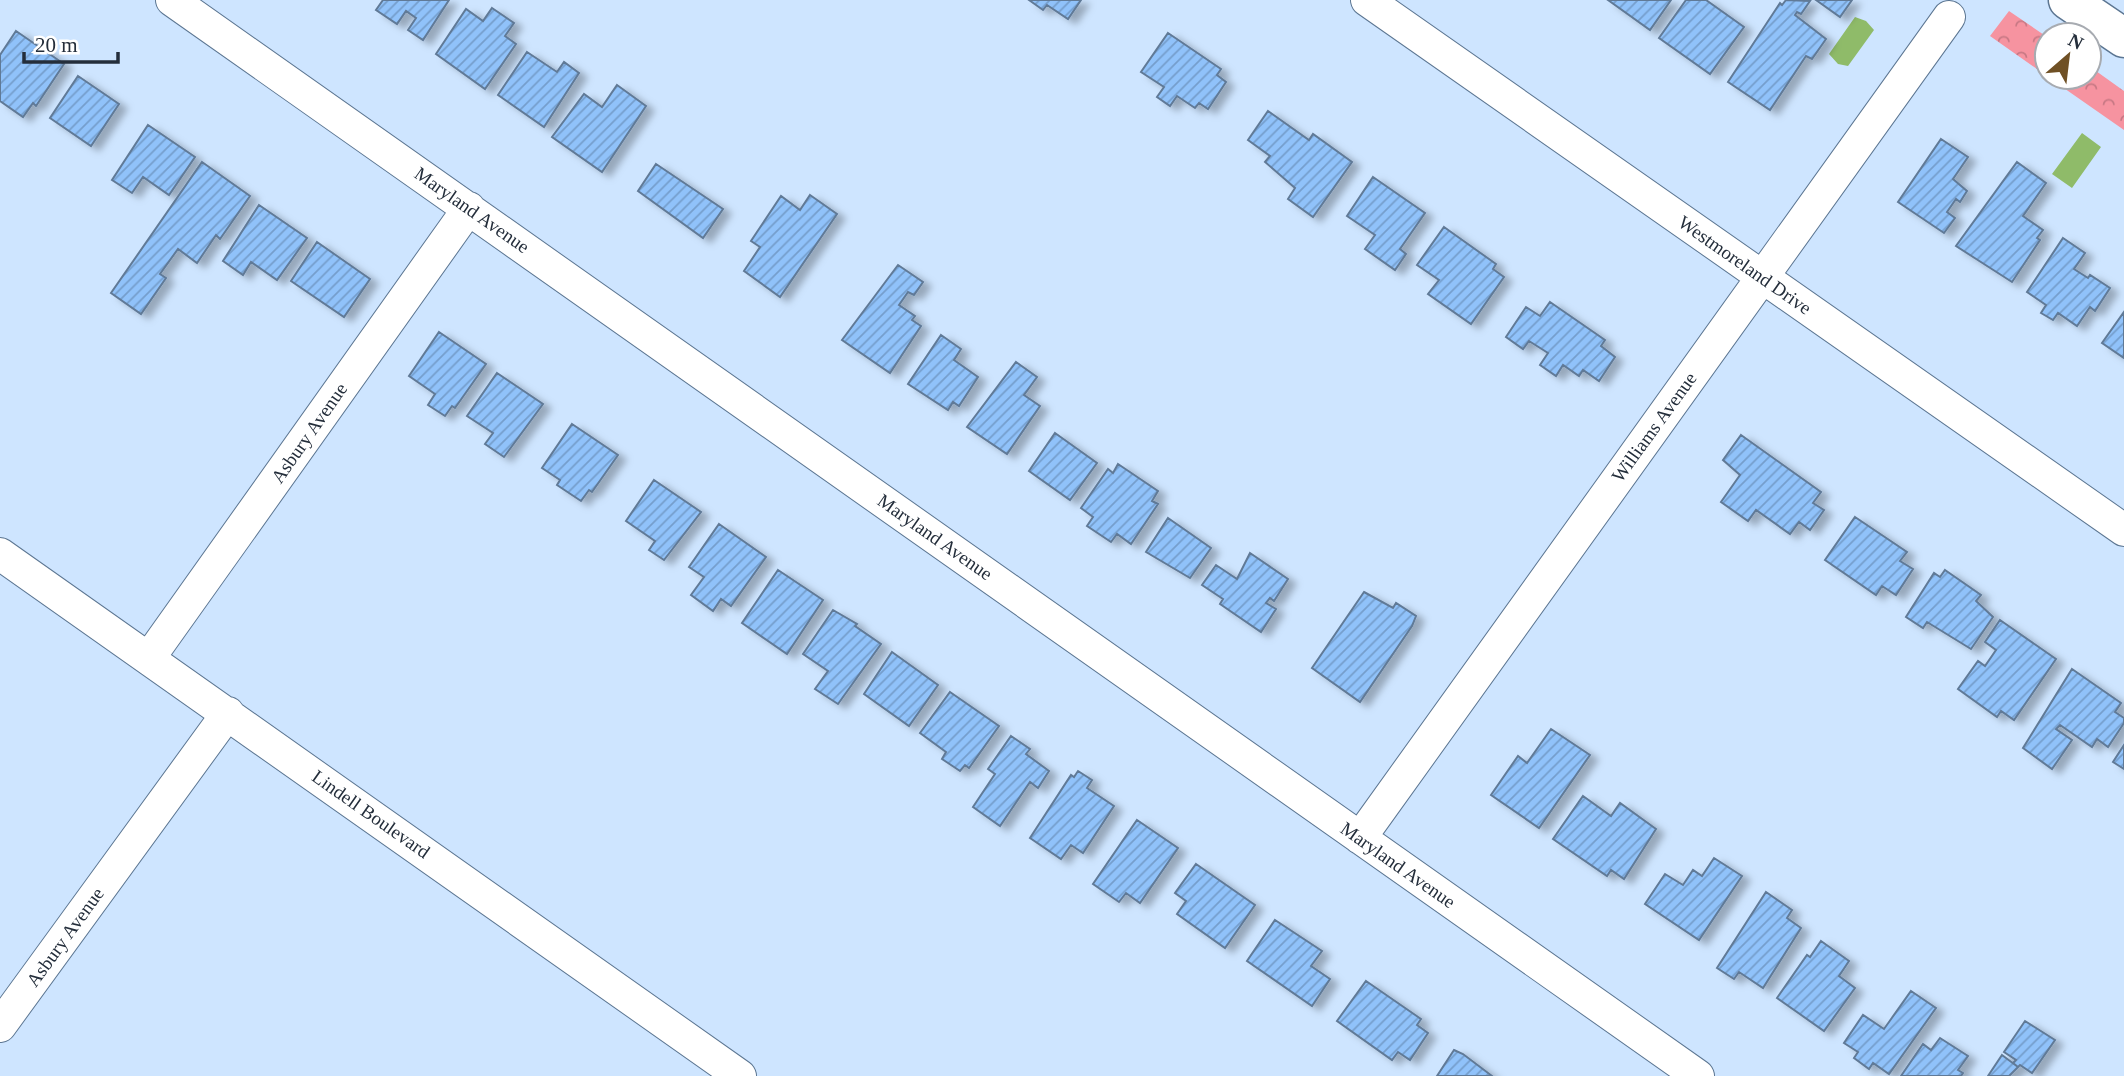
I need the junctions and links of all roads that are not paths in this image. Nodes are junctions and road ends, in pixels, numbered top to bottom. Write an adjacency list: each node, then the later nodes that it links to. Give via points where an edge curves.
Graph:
1 (172, 0): 6 (street, Maryland Avenue)
2 (1367, 0): 7 (street, Westmoreland Drive)
3 (2068, 0): 5 (main road)
4 (1949, 17): 7 (street, Williams Avenue)
5 (2124, 38)
6 (470, 208): 10 (street, Asbury Avenue); 12 (street, Maryland Avenue)
7 (1762, 277): 8 (street, Westmoreland Drive); 12 (street, Williams Avenue)
8 (2124, 530)
9 (0, 554): 10 (street, Lindell Boulevard)
10 (149, 658): 11 (street, Lindell Boulevard)
11 (228, 713): 13 (street, Asbury Avenue); 14 (street, Lindell Boulevard)
12 (1360, 838): 15 (street, Maryland Avenue)
13 (0, 1026)
14 (740, 1076)
15 (1698, 1076)

